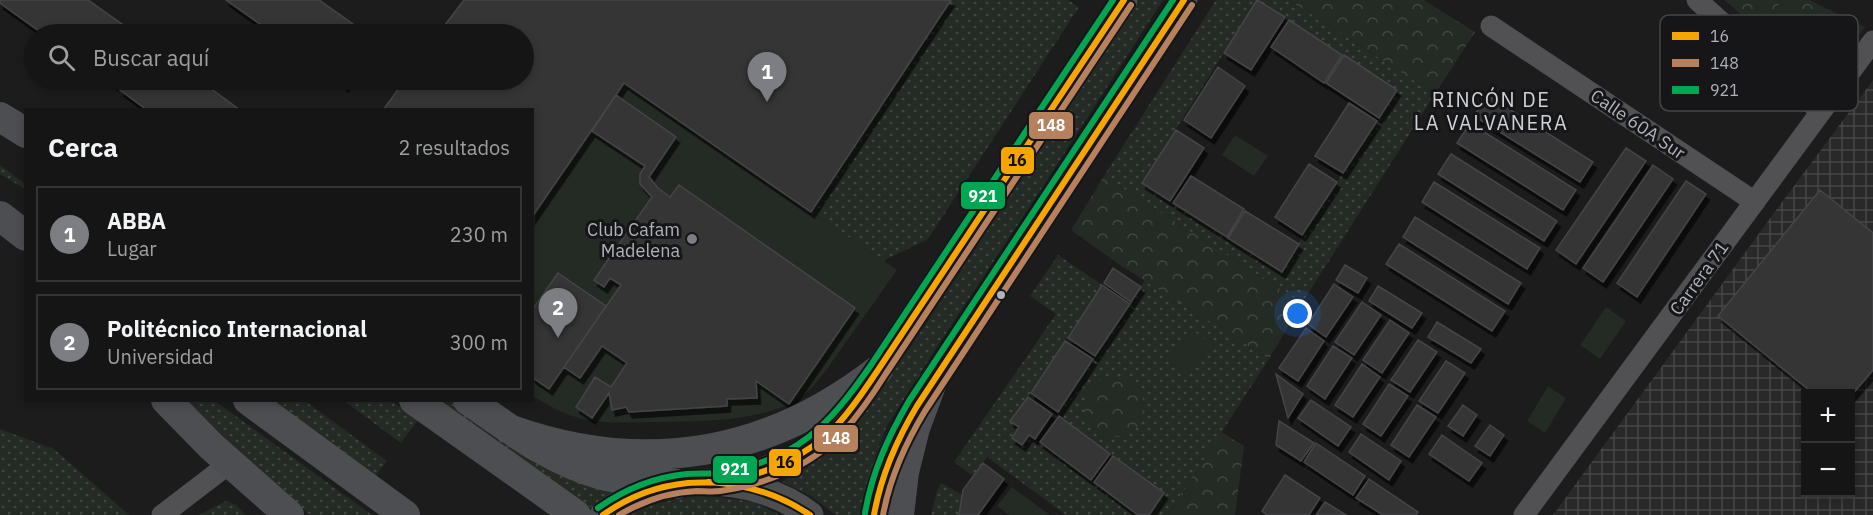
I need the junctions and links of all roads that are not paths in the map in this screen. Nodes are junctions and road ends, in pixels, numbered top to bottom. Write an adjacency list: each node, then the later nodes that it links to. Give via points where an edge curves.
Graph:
1 (1124, 0): 15 (main road)
2 (1184, 0): 16 (main road)
3 (1696, 0): 4 (street)
4 (1713, 15)
5 (1491, 26): 12 (street, Calle 60A Sur)
6 (1871, 48): 7 (street, Carrera 71)
7 (1858, 65)
8 (1821, 112): 12 (street, Carrera 71)
9 (0, 116): 10 (highway); 11 (highway)
10 (24, 125)
11 (24, 132)
12 (1755, 202): 33 (street, Carrera 71)
13 (0, 216): 14 (highway)
14 (24, 234)
15 (878, 370): 21 (highway, via 838,400 803,419 717,448 657,455 597,452 538,440); 23 (main road, via 823,439 771,469)
16 (931, 385): 31 (main road, via 892,452 881,479); 32 (highway, via 904,472)
17 (168, 402): 22 (highway)
18 (251, 402): 27 (highway)
19 (471, 402): 21 (highway)
20 (420, 405): 28 (highway)
21 (509, 429): 24 (highway, via 539,449 580,468 627,480)
22 (230, 463): 25 (street); 26 (highway)
23 (718, 482): 24 (main road); 30 (main road, via 776,496)
24 (676, 484): 29 (main road, via 642,494)
25 (162, 515)
26 (289, 515)
27 (405, 515)
28 (576, 515)
29 (603, 515)
30 (810, 515)
31 (874, 515)
32 (899, 515)
33 (1524, 515)

